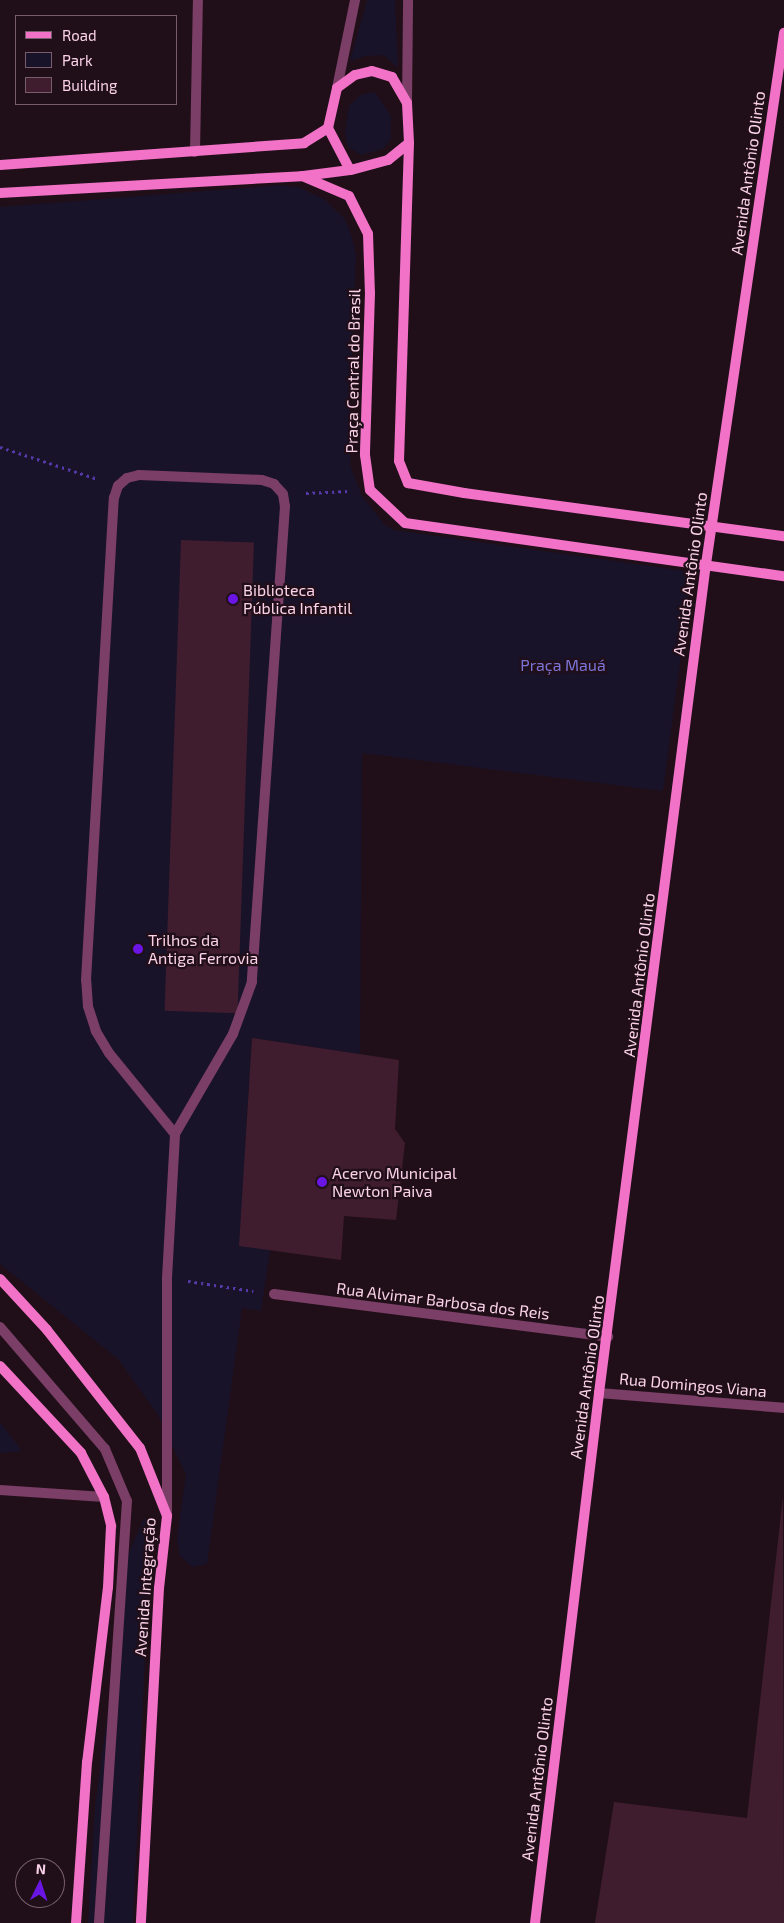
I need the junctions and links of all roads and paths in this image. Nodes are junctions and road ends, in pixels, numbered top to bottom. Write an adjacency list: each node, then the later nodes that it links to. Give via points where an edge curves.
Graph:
1 (198, 0): 9 (street)
2 (355, 0): 5 (street)
3 (408, 0): 6 (street)
4 (784, 33): 18 (street, Avenida Antônio Olinto)
5 (337, 88): 6 (street, via 356,75 372,71 392,77); 7 (street)
6 (407, 103): 8 (street)
7 (328, 128): 9 (street, via 321,136 304,143); 11 (street)
8 (410, 143): 11 (street, Praça Central do Brasil, via 388,160); 18 (street, via 399,461 408,483)
9 (195, 152): 10 (street)
10 (0, 165)
11 (350, 170): 12 (street, Praça Central do Brasil)
12 (302, 176): 13 (street, Praça Central do Brasil); 16 (street, Praça Central do Brasil, via 349,196 368,234 370,293 365,455)
13 (0, 193)
14 (0, 446): 15 (path)
15 (118, 486): 17 (street, via 127,478 139,475 252,480 274,484); 22 (street, via 114,498 87,970 88,1006 96,1031 109,1053)
16 (370, 490): 17 (path); 20 (street, via 405,523)
17 (282, 494): 22 (street, via 285,506 252,982 233,1034)
18 (711, 525): 19 (street); 20 (street, Avenida Antônio Olinto)
19 (784, 536)
20 (706, 564): 21 (street); 27 (street, Avenida Antônio Olinto)
21 (784, 576)
22 (175, 1134): 23 (street)
23 (167, 1278): 25 (path); 33 (street)
24 (0, 1279): 33 (street, Avenida Integração, via 47,1330 140,1448)
25 (274, 1294): 27 (street, Rua Alvimar Barbosa dos Reis)
26 (0, 1327): 35 (street, via 105,1449 127,1501)
27 (608, 1337): 29 (street, Avenida Antônio Olinto)
28 (0, 1366): 32 (street, via 81,1454)
29 (599, 1392): 30 (street, Rua Domingos Viana); 37 (street, Avenida Antônio Olinto)
30 (784, 1408)
31 (0, 1490): 32 (street)
32 (104, 1496): 34 (street, via 111,1526 111,1555 87,1762)
33 (167, 1516): 36 (street, Avenida Integração, via 159,1588)
34 (76, 1923)
35 (99, 1923)
36 (141, 1923)
37 (535, 1923)

